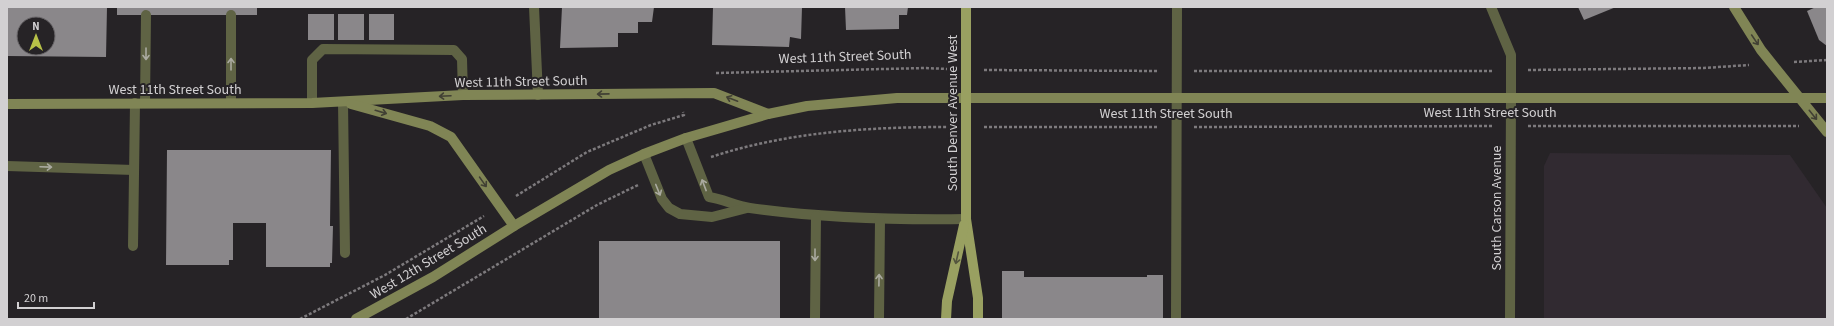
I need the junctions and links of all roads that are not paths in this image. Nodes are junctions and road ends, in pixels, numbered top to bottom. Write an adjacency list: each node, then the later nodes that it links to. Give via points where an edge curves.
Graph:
1 (534, 7): 8 (street)
2 (966, 7): 10 (main road, South Denver Avenue West)
3 (1177, 7): 12 (street)
4 (1491, 7): 11 (street, South Carson Avenue, via 1511,55)
5 (1734, 7): 13 (main road, one-way to 13, via 1753,38)
6 (146, 15): 17 (street, one-way to 17)
7 (231, 15): 18 (street, one-way to 7)
8 (538, 95): 9 (main road, West 11th Street South); 21 (main road, West 11th Street South, one-way to 8, via 714,92)
9 (463, 96): 15 (main road, West 11th Street South, one-way to 15); 19 (street, via 462,59 454,50 323,49 312,60)
10 (966, 97): 12 (main road, West 11th Street South); 21 (main road, West 11th Street South, via 842,101); 30 (main road, South Denver Avenue West)
11 (1511, 97): 12 (main road, West 11th Street South); 13 (main road, West 11th Street South); 40 (street, South Carson Avenue)
12 (1177, 98): 39 (street)
13 (1800, 98): 14 (main road, West 11th Street South); 22 (main road, one-way to 22)
14 (1827, 98)
15 (343, 102): 19 (main road, West 11th Street South); 31 (main road, West 11th Street South, one-way to 31, via 430,126 451,137); 33 (street)
16 (134, 103): 17 (main road, West 11th Street South); 20 (main road, West 11th Street South); 26 (street)
17 (146, 103): 18 (main road, West 11th Street South)
18 (231, 103): 19 (main road, West 11th Street South)
19 (312, 103)
20 (7, 104)
21 (768, 114): 23 (main road, West 11th Street South)
22 (1825, 129)
23 (686, 138): 24 (main road, West 11th Street South); 27 (street, one-way to 23, via 720,198 709,197)
24 (644, 154): 27 (street, one-way to 27, via 662,199 669,208 680,214 712,217); 31 (main road, West 11th Street South, via 609,170)
25 (7, 166): 26 (street, one-way to 26)
26 (134, 170): 32 (street)
27 (747, 208): 28 (street)
28 (816, 216): 29 (street); 35 (street, one-way to 35)
29 (880, 219): 30 (street); 36 (street, one-way to 29)
30 (966, 220): 37 (main road, South Denver Avenue West, one-way to 37, via 947,301); 38 (main road, South Denver Avenue West, via 978,298)
31 (514, 226): 34 (main road, West 12th Street South, via 432,277)
32 (134, 246)
33 (345, 253)
34 (356, 319)
35 (815, 319)
36 (878, 319)
37 (946, 319)
38 (978, 319)
39 (1176, 319)
40 (1510, 319)

